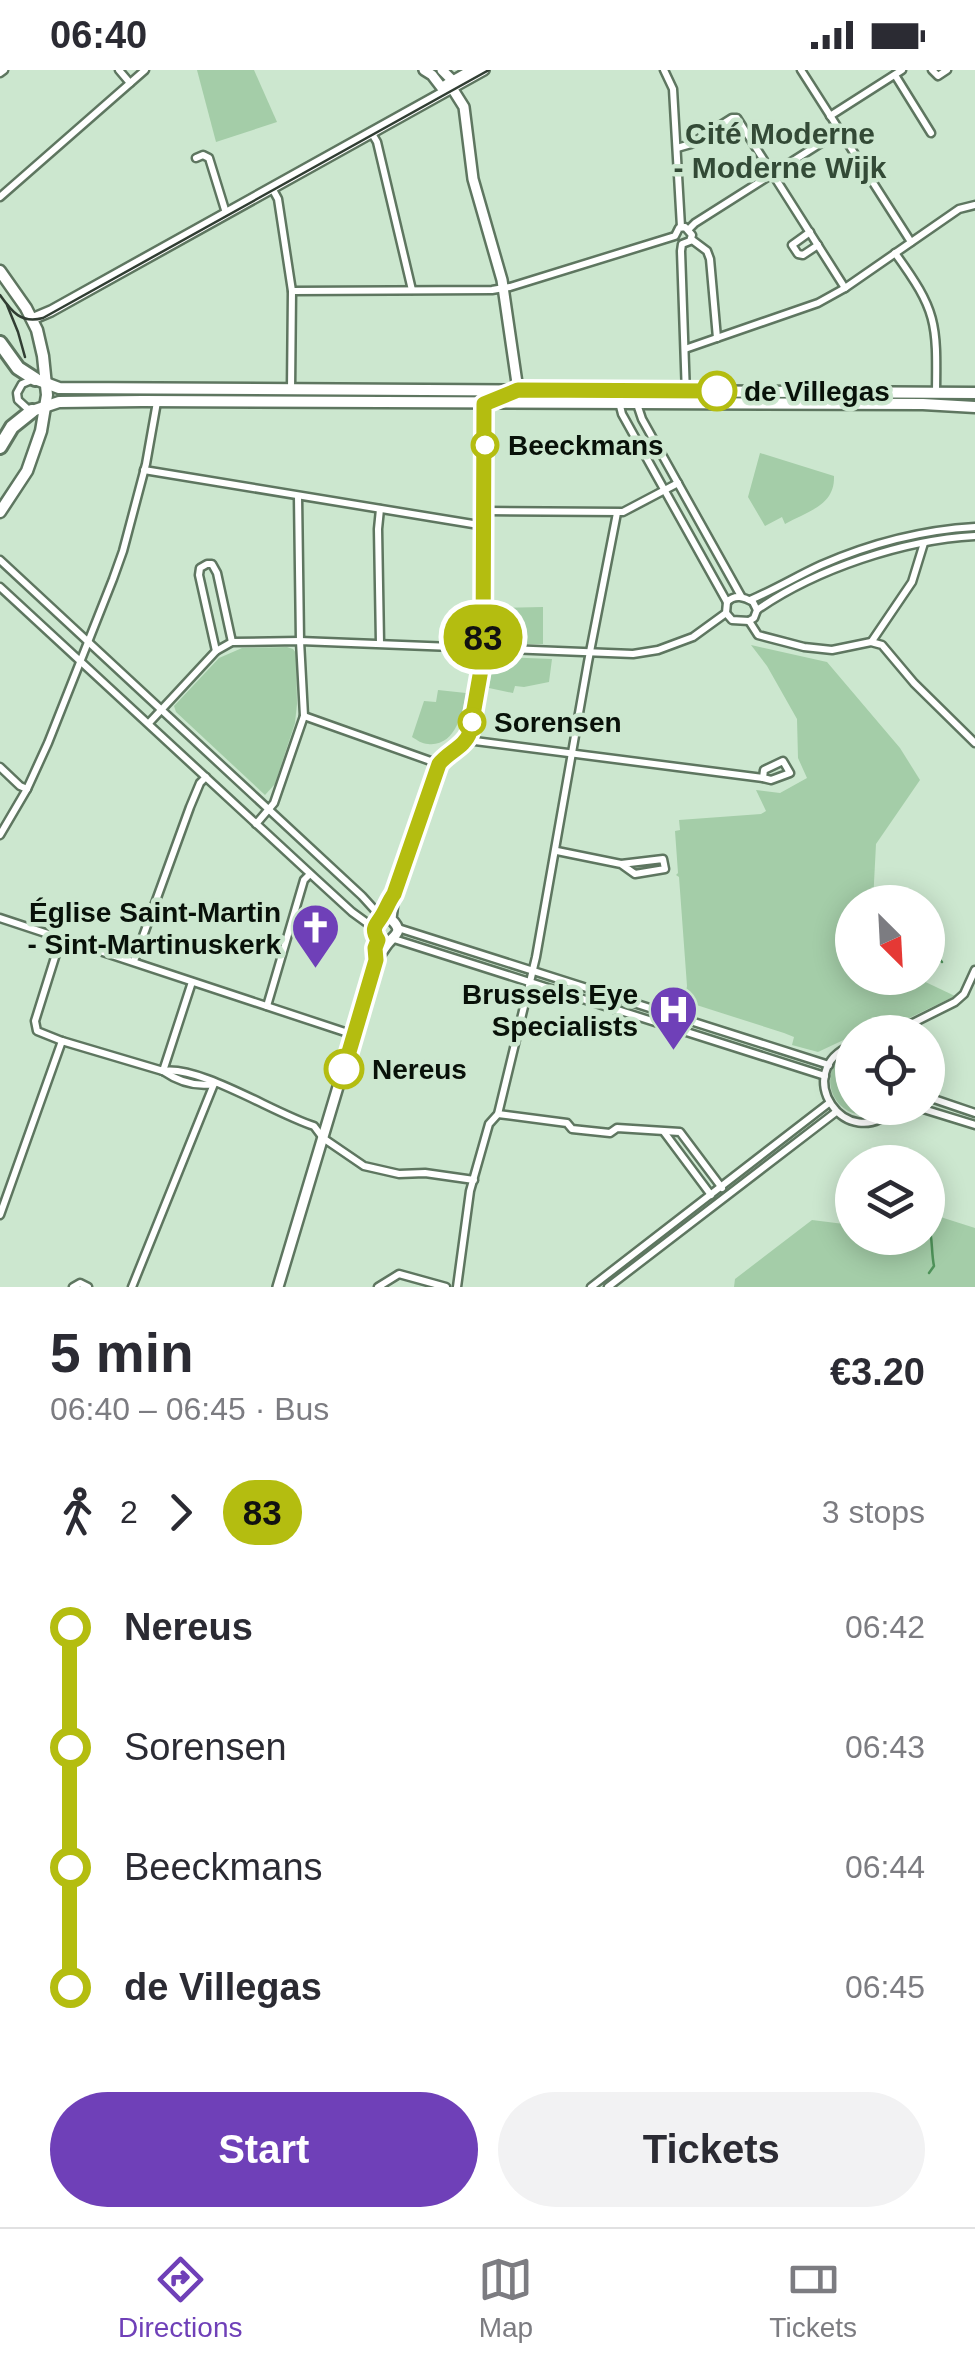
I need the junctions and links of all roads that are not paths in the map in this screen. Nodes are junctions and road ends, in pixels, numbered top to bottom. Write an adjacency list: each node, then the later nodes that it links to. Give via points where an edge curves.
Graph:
1 (119, 70): 12 (street)
2 (145, 70): 12 (street)
3 (424, 70): 13 (street)
4 (442, 70): 13 (street)
5 (472, 70): 13 (street)
6 (484, 70): 13 (street)
7 (664, 70): 18 (street, via 673,89)
8 (801, 70): 14 (street)
9 (932, 70): 10 (street, via 938,76)
10 (946, 70)
11 (895, 72): 14 (street); 17 (street)
12 (130, 82): 22 (street)
13 (446, 88): 15 (street); 34 (street, via 464,108 473,179)
14 (830, 116): 16 (street)
15 (371, 132): 21 (street); 37 (street)
16 (840, 132): 20 (street); 29 (street)
17 (931, 132)
18 (677, 148): 20 (street, via 737,118); 25 (street)
19 (196, 158): 24 (street, via 209,158)
20 (774, 174): 25 (street); 26 (street)
21 (272, 188): 24 (street); 36 (street)
22 (0, 198)
23 (975, 205): 29 (street, via 958,209)
24 (226, 213): 38 (street)
25 (685, 228): 27 (street); 28 (street)
26 (810, 232): 31 (street); 31 (street, via 792,245 798,254)
27 (674, 236): 30 (street); 34 (street)
28 (691, 239): 30 (street); 39 (street, via 708,250)
29 (911, 242): 32 (street)
30 (682, 244): 41 (street)
31 (818, 245): 35 (street)
32 (895, 253): 35 (street); 49 (street, via 934,318)
33 (0, 271): 38 (main road)
34 (504, 288): 37 (street); 45 (street)
35 (845, 288): 39 (street)
36 (292, 290): 37 (street); 43 (street)
37 (412, 290)
38 (32, 319): 42 (main road, via 44,356)
39 (718, 338): 41 (street)
40 (0, 343): 42 (highway, via 10,360)
41 (685, 349): 48 (street)
42 (40, 381): 43 (main road, via 59,388); 56 (main road); 58 (street, via 22,384 16,394)
43 (292, 389): 44 (main road)
44 (476, 389): 45 (main road); 52 (street)
45 (518, 390): 46 (main road); 52 (street)
46 (619, 391): 47 (main road); 53 (street)
47 (638, 391): 48 (main road); 54 (street)
48 (686, 391): 49 (main road); 55 (street)
49 (936, 392): 50 (main road)
50 (975, 393)
51 (158, 402): 52 (main road); 56 (main road); 60 (street)
52 (484, 404): 53 (main road); 65 (street)
53 (618, 404): 54 (main road); 62 (street)
54 (637, 404): 55 (main road); 61 (street)
55 (686, 404): 57 (main road)
56 (47, 405): 58 (main road); 66 (main road, via 27,471)
57 (975, 407)
58 (32, 412): 59 (highway)
59 (0, 447)
60 (144, 470): 63 (street); 81 (street, via 123,551)
61 (678, 483): 62 (street); 74 (street)
62 (664, 490): 67 (street); 76 (street)
63 (298, 496): 64 (street); 80 (street)
64 (380, 509): 68 (street); 84 (street)
65 (485, 511): 67 (street); 68 (street)
66 (0, 512)
67 (617, 512): 87 (street)
68 (484, 526): 85 (street)
69 (975, 527): 75 (street, via 848,554)
70 (975, 536): 71 (street)
71 (924, 542): 77 (street, via 828,572); 83 (street, via 912,582)
72 (0, 560): 81 (street)
73 (0, 587): 88 (street)
74 (740, 596): 75 (street); 76 (street)
75 (750, 600): 77 (street)
76 (727, 602): 78 (street)
77 (756, 610): 79 (street)
78 (726, 613): 79 (street); 87 (street, via 693,637 658,650)
79 (749, 621): 83 (street, via 758,635 804,647 832,650)
80 (300, 640): 82 (street); 84 (street); 90 (street)
81 (88, 642): 88 (street); 89 (street)
82 (232, 642): 86 (street); 86 (street, via 218,573 206,564 200,575)
83 (871, 642): 93 (street, via 882,645)
84 (380, 644): 85 (street)
85 (483, 649): 87 (street); 92 (street)
86 (216, 651): 89 (street)
87 (590, 654): 94 (street)
88 (80, 661): 91 (street); 99 (street)
89 (161, 710): 91 (street); 100 (street)
90 (304, 716): 95 (street); 100 (street)
91 (149, 723): 97 (street)
92 (467, 740): 94 (street); 95 (street)
93 (975, 743)
94 (572, 754): 98 (street); 103 (street)
95 (439, 764): 106 (street)
96 (0, 767): 99 (street)
97 (206, 777): 101 (street); 113 (street)
98 (762, 778)
99 (27, 789): 102 (street)
100 (268, 810): 101 (street); 107 (street)
101 (256, 824): 105 (street)
102 (0, 835)
103 (557, 851): 104 (street); 115 (street)
104 (621, 864): 104 (street, via 634,874 665,870 663,859)
105 (310, 874): 110 (street); 118 (street)
106 (392, 898): 107 (street); 109 (street)
107 (370, 906): 109 (street)
108 (0, 918): 111 (street)
109 (390, 922): 110 (street); 112 (street); 115 (street)
110 (374, 928): 112 (street)
111 (62, 938): 113 (street); 123 (street, via 35,1021 38,1032)
112 (386, 941): 117 (street); 122 (street)
113 (134, 962): 116 (street)
114 (975, 970): 119 (street, via 956,1002)
115 (534, 971): 117 (street); 120 (street)
116 (192, 982): 118 (street); 126 (street)
117 (531, 984): 121 (street); 134 (street)
118 (266, 1006): 122 (street)
119 (929, 1015)
120 (675, 1018): 121 (street); 125 (street)
121 (672, 1028): 127 (street)
122 (354, 1035): 138 (street)
123 (62, 1042): 126 (street); 144 (street)
124 (835, 1057): 125 (street)
125 (828, 1065): 127 (street)
126 (163, 1071): 128 (street)
127 (825, 1076): 130 (street)
128 (214, 1084): 138 (street, via 314,1126); 148 (street)
129 (945, 1102): 132 (street)
130 (830, 1103): 131 (street); 140 (street)
131 (835, 1110)
132 (975, 1112)
133 (835, 1113): 142 (street)
134 (498, 1114): 137 (street, via 572,1129); 139 (street, via 489,1124)
135 (945, 1116): 136 (street)
136 (975, 1125)
137 (664, 1132): 140 (street, via 680,1132); 141 (street)
138 (323, 1138): 139 (street, via 364,1166); 149 (street)
139 (474, 1180): 152 (street)
140 (722, 1187): 141 (street); 142 (street)
141 (711, 1195): 143 (street); 145 (street)
142 (728, 1195): 143 (street)
143 (717, 1203): 153 (street)
144 (0, 1214)
145 (596, 1286)
146 (73, 1287): 147 (street)
147 (88, 1287)
148 (132, 1287)
149 (278, 1287)
150 (378, 1287): 151 (street, via 399,1274)
151 (446, 1287)
152 (458, 1287)
153 (608, 1287)

